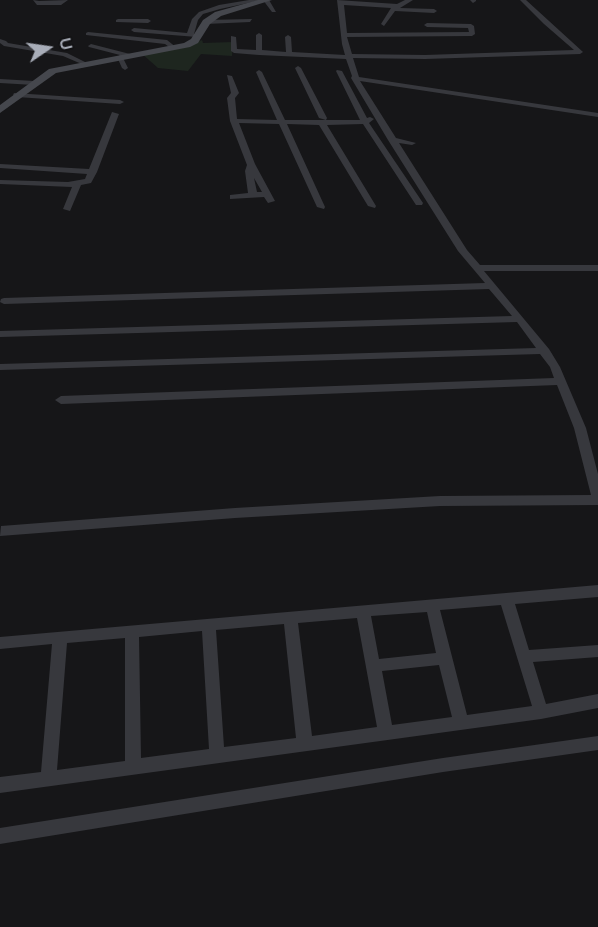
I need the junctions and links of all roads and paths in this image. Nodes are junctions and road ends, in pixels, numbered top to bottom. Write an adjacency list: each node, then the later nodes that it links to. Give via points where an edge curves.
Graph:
1 (36, 0): 2 (street)
2 (65, 0)
3 (259, 0): 23 (street, via 201,14 195,19)
4 (267, 0): 9 (street); 15 (main road, via 229,9)
5 (410, 0): 8 (street)
6 (523, 0): 32 (street, via 580,52)
7 (340, 1): 8 (street); 22 (street)
8 (395, 7): 10 (street); 16 (street)
9 (274, 11)
10 (434, 11)
11 (151, 13): 14 (street)
12 (250, 20): 15 (street)
13 (118, 21): 14 (street)
14 (148, 21): 19 (street)
15 (206, 22): 23 (main road)
16 (384, 24)
17 (427, 25): 22 (street, via 470,26 472,34)
18 (134, 30): 19 (street)
19 (144, 31): 23 (street)
20 (88, 34): 28 (street)
21 (260, 35): 29 (street)
22 (344, 35): 32 (street)
23 (194, 36): 28 (main road, via 194,42)
24 (233, 37): 29 (street, via 234,51)
25 (288, 37): 31 (street)
26 (0, 41): 33 (street, via 65,54)
27 (92, 46): 30 (street)
28 (173, 46): 30 (main road)
29 (260, 53): 31 (street)
30 (125, 55): 33 (main road); 34 (street)
31 (289, 55): 32 (street)
32 (348, 56): 39 (street)
33 (82, 62): 41 (main road, via 53,70)
34 (125, 68)
35 (298, 68): 50 (street)
36 (339, 71): 49 (street)
37 (259, 72): 48 (street)
38 (229, 76): 47 (street, via 235,93 231,98)
39 (354, 78): 46 (street); 49 (street)
40 (0, 81): 41 (street)
41 (30, 83): 42 (main road)
42 (17, 95): 43 (street); 44 (main road)
43 (120, 102)
44 (0, 110)
45 (115, 114): 56 (street)
46 (598, 116)
47 (235, 118): 48 (street); 53 (street)
48 (280, 119): 50 (street); 64 (street)
49 (369, 119): 50 (street); 51 (street); 62 (street)
50 (323, 120): 63 (street)
51 (392, 140): 52 (street); 66 (street)
52 (412, 142)
53 (251, 164): 60 (street); 60 (street, via 269,198)
54 (0, 166): 55 (street)
55 (67, 171): 56 (street); 59 (street)
56 (93, 172): 58 (street, via 87,181)
57 (0, 182): 59 (street)
58 (77, 184): 59 (street); 65 (street)
59 (57, 185)
60 (253, 196): 61 (street)
61 (233, 198)
62 (419, 203)
63 (372, 206)
64 (321, 207)
65 (67, 209)
66 (476, 268): 67 (street); 68 (street)
67 (598, 268)
68 (492, 286): 69 (street); 70 (street)
69 (4, 301)
70 (520, 319): 71 (street); 72 (street)
71 (0, 334)
72 (545, 351): 73 (street); 74 (street)
73 (0, 367)
74 (561, 381): 75 (street); 76 (street, via 580,428)
75 (61, 400)
76 (598, 499): 77 (street, via 440,501)
77 (1, 531)
78 (598, 591): 79 (street)
79 (506, 598): 80 (street); 88 (street)
80 (432, 605): 81 (street); 89 (street)
81 (363, 611): 82 (street); 90 (street)
82 (290, 617): 83 (street); 96 (street)
83 (209, 624): 84 (street); 97 (street)
84 (132, 631): 85 (street); 98 (street)
85 (60, 637): 86 (street); 99 (street)
86 (0, 643)
87 (598, 651): 88 (street)
88 (524, 657): 92 (street)
89 (445, 658): 90 (street); 93 (street)
90 (373, 666): 94 (street)
91 (598, 701): 92 (street)
92 (541, 712): 93 (street)
93 (461, 723): 94 (street)
94 (386, 733): 96 (street)
95 (598, 743): 101 (street)
96 (305, 744): 97 (street)
97 (217, 756): 98 (street)
98 (133, 767): 99 (street)
99 (48, 778): 100 (street)
100 (0, 784)
101 (0, 836)

